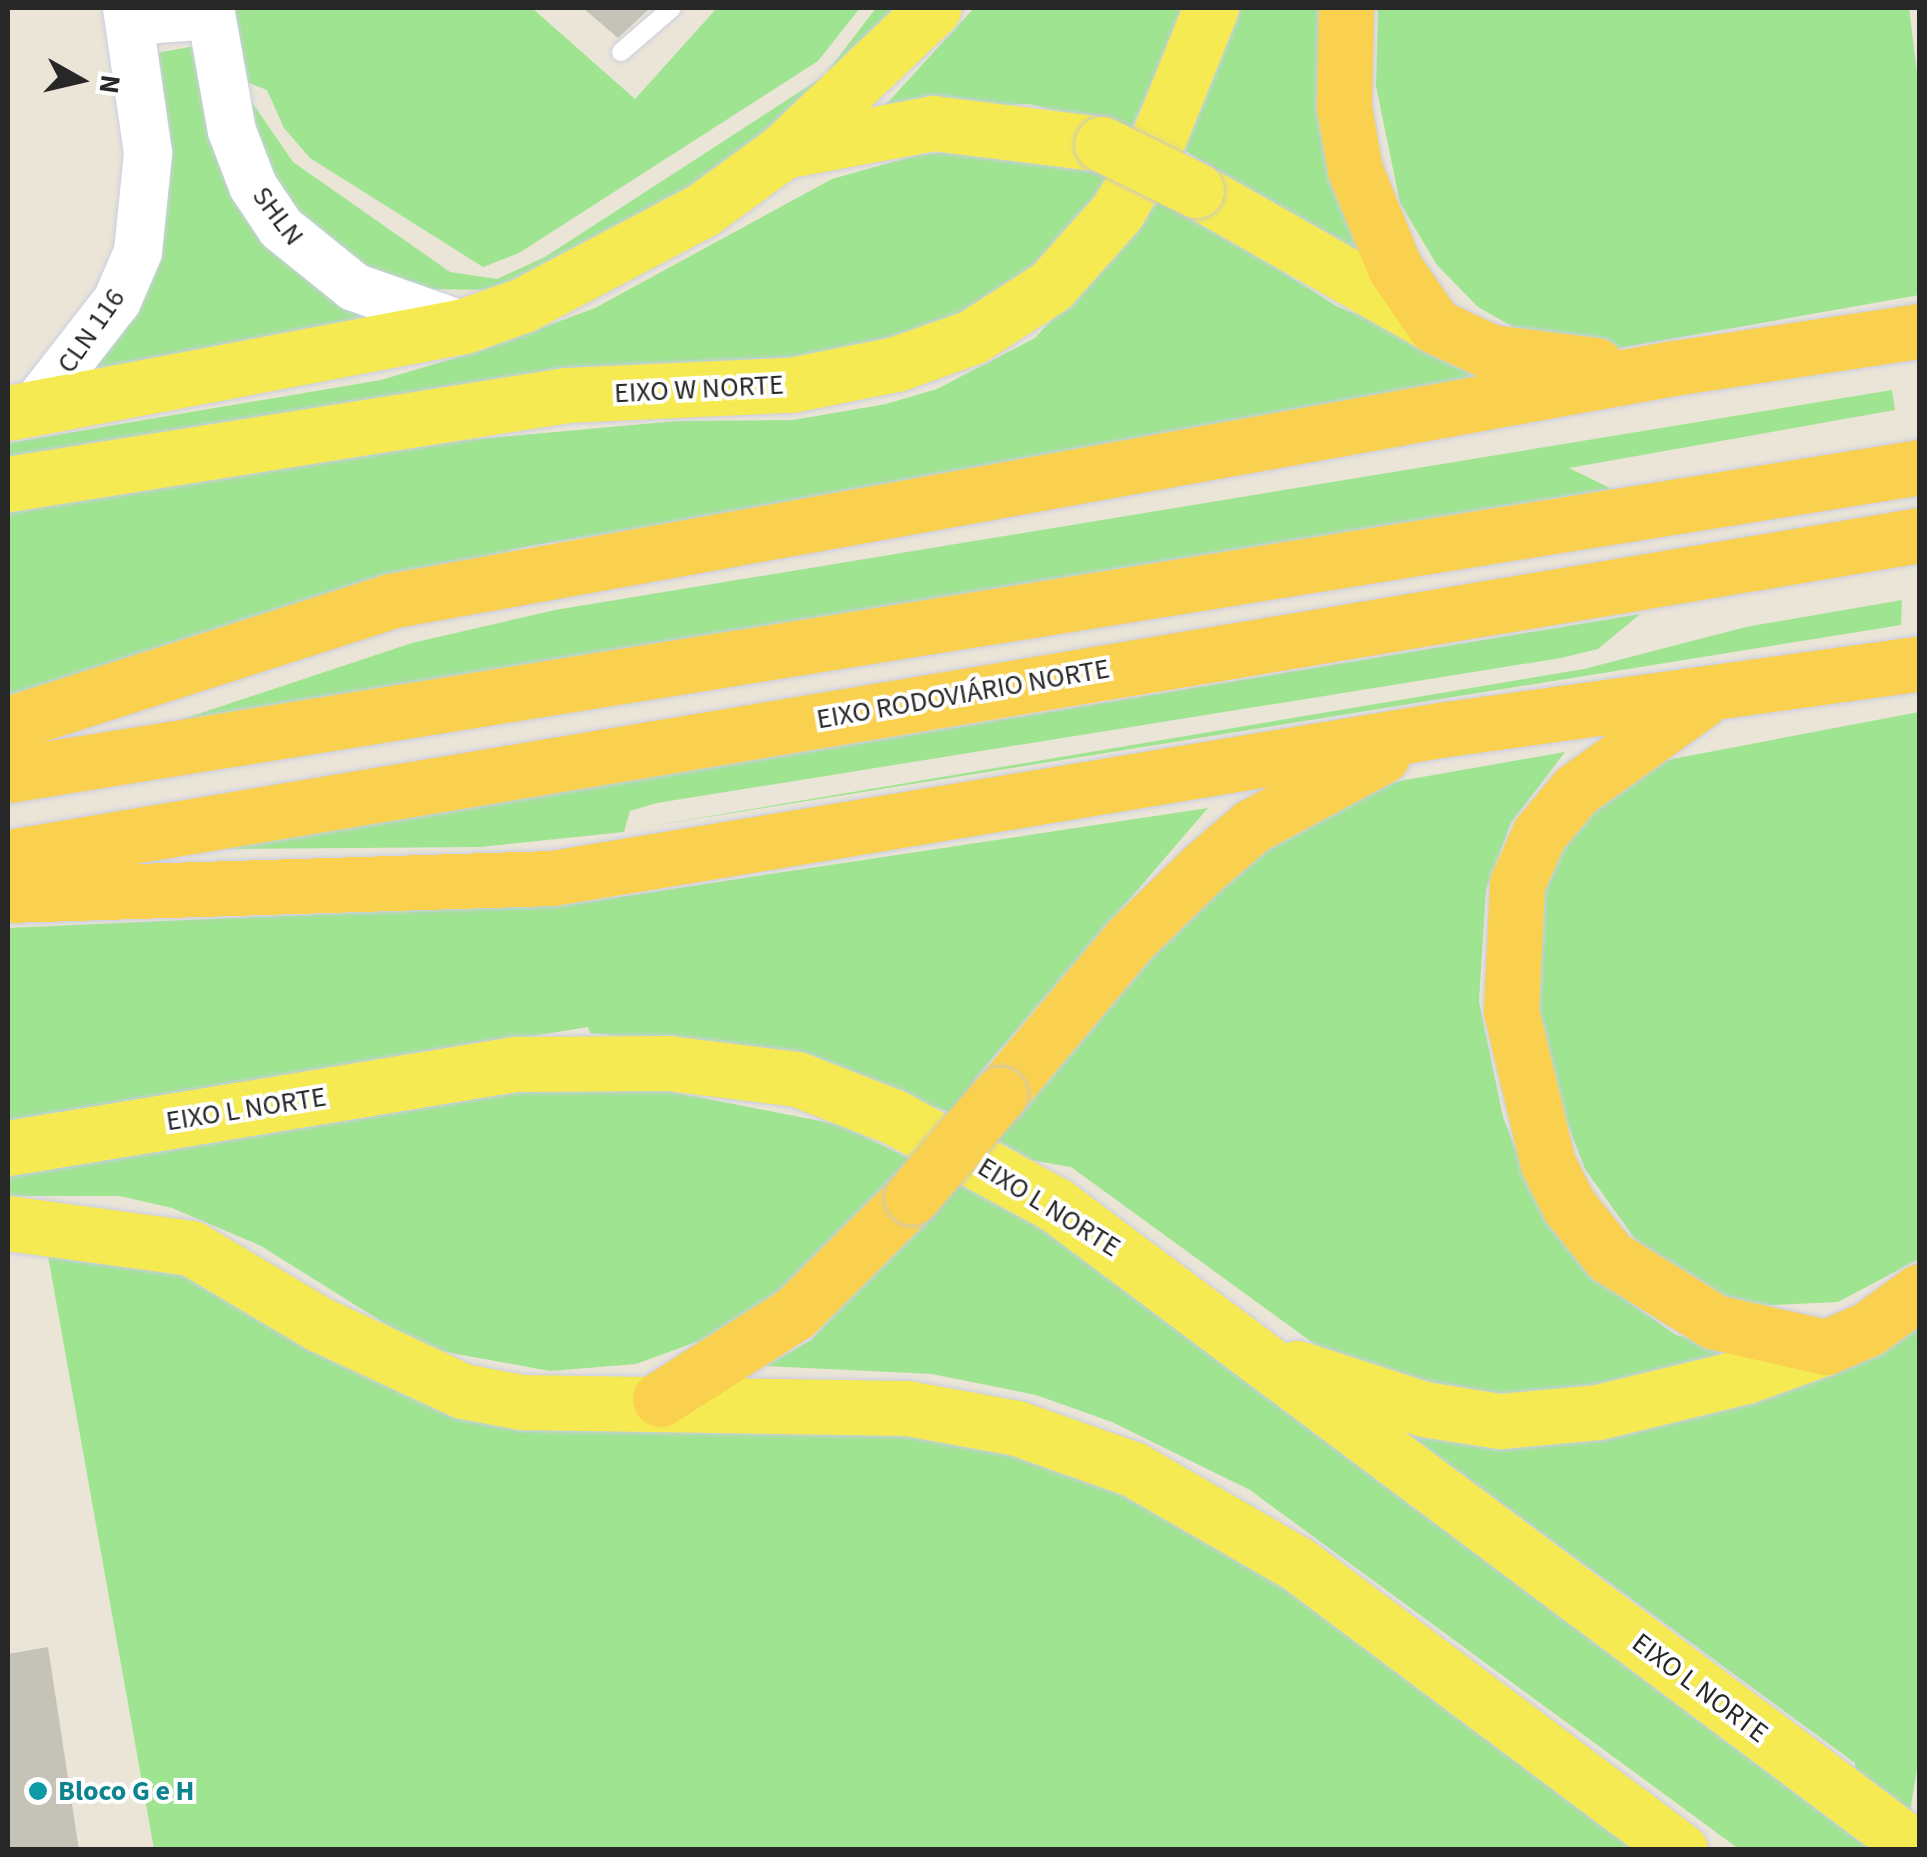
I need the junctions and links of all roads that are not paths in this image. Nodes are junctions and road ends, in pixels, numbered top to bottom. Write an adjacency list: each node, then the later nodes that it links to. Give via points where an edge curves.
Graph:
1 (672, 8): 7 (lane)
2 (934, 8): 8 (main road)
3 (1211, 8): 15 (main road, EIXO W NORTE, via 1155,147 1117,212 1051,286 972,337 896,364 791,385 568,395)
4 (1346, 8): 10 (highway, via 1344,108 1355,170 1395,268)
5 (210, 11): 6 (main road); 9 (main road, SHLN, via 232,131 253,186 281,228 354,288)
6 (128, 14): 13 (main road, CLN 116, via 148,153 138,252 117,301)
7 (621, 52)
8 (782, 152): 9 (main road, via 704,209 616,258); 10 (main road, bridge, via 934,123 1102,144)
9 (464, 326): 13 (main road)
10 (1435, 326): 12 (highway, via 1491,352)
11 (1898, 334): 12 (highway)
12 (1674, 368): 19 (highway, via 390,602)
13 (20, 411)
14 (1920, 467): 21 (highway)
15 (8, 484)
16 (1920, 535): 22 (highway, EIXO RODOVIÁRIO NORTE)
17 (1908, 664): 18 (highway)
18 (1704, 698): 20 (highway); 27 (highway, via 1576,790 1526,858 1510,930 1518,1062 1548,1164 1568,1206 1610,1257 1715,1322)
19 (8, 724)
20 (1440, 730): 23 (highway, via 552,878); 29 (highway, bridge, via 1252,826 1163,903 912,1197 794,1313)
21 (8, 775)
22 (8, 857)
23 (8, 895)
24 (8, 1148): 28 (main road, EIXO L NORTE, via 514,1064 734,1068 797,1079 894,1118 1056,1205)
25 (8, 1223): 29 (main road, via 191,1248 337,1333 464,1391 521,1402)
26 (1920, 1291): 27 (highway, via 1868,1329)
27 (1826, 1347): 28 (main road, via 1630,1404 1500,1421 1424,1409)
28 (1260, 1356): 31 (main road, EIXO L NORTE)
29 (660, 1399): 30 (main road, via 964,1414 1133,1469 1299,1565)
30 (1680, 1850)
31 (1918, 1850)

